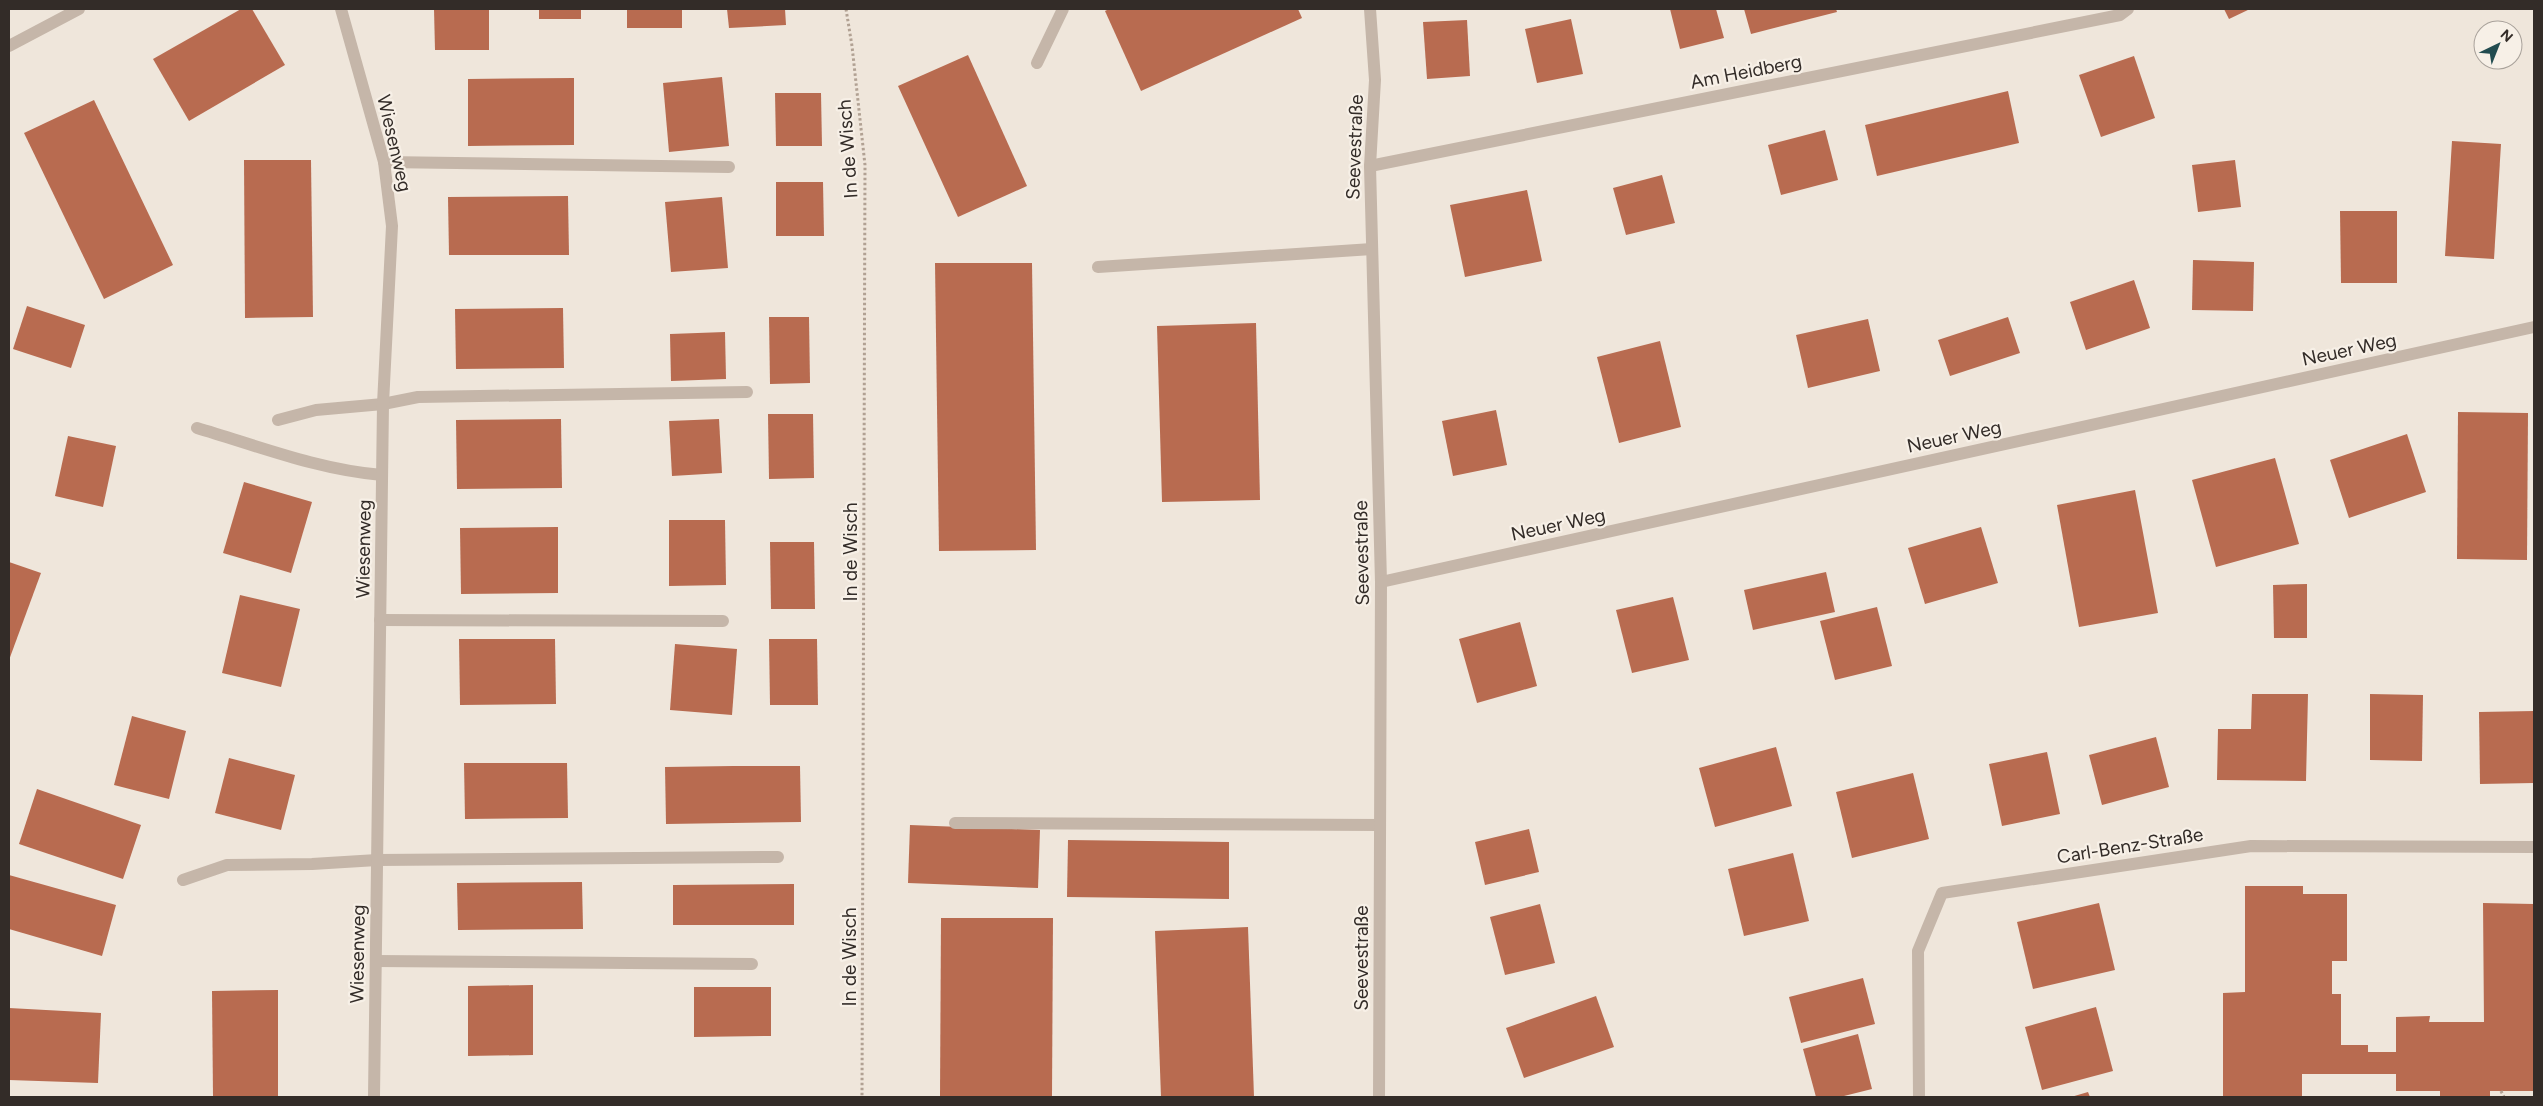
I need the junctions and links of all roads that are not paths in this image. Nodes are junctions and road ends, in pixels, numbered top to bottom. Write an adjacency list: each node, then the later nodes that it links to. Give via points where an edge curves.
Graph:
1 (78, 9): 6 (street)
2 (342, 9): 8 (street, Wiesenweg)
3 (1062, 9): 7 (street)
4 (1370, 9): 9 (street, Seevestraße, via 1375,80)
5 (2128, 9): 9 (street, Am Heidberg, via 2120,15)
6 (9, 46)
7 (1037, 63)
8 (384, 162): 10 (street); 15 (street, Wiesenweg, via 392,226)
9 (1370, 166): 11 (street, Seevestraße)
10 (729, 167)
11 (1372, 249): 12 (street); 19 (street, Seevestraße)
12 (1098, 267)
13 (2534, 328): 19 (street, Neuer Weg)
14 (748, 392): 15 (street, via 418,397)
15 (383, 404): 16 (street, via 316,410); 18 (street, Wiesenweg)
16 (278, 420)
17 (197, 428): 18 (street, via 318,464)
18 (382, 476): 20 (street, Wiesenweg)
19 (1381, 582): 23 (street, Seevestraße)
20 (380, 620): 21 (street); 26 (street, Wiesenweg)
21 (723, 621)
22 (955, 823): 23 (street)
23 (1380, 825): 31 (street, Seevestraße)
24 (2534, 847): 32 (street, Carl-Benz-Straße, via 2251,846 1942,893 1918,951)
25 (778, 857): 26 (street)
26 (377, 860): 27 (street, via 227,865); 28 (street, Wiesenweg)
27 (183, 880)
28 (376, 961): 29 (street); 30 (street, Wiesenweg)
29 (752, 964)
30 (374, 1097)
31 (1379, 1097)
32 (1919, 1097)

